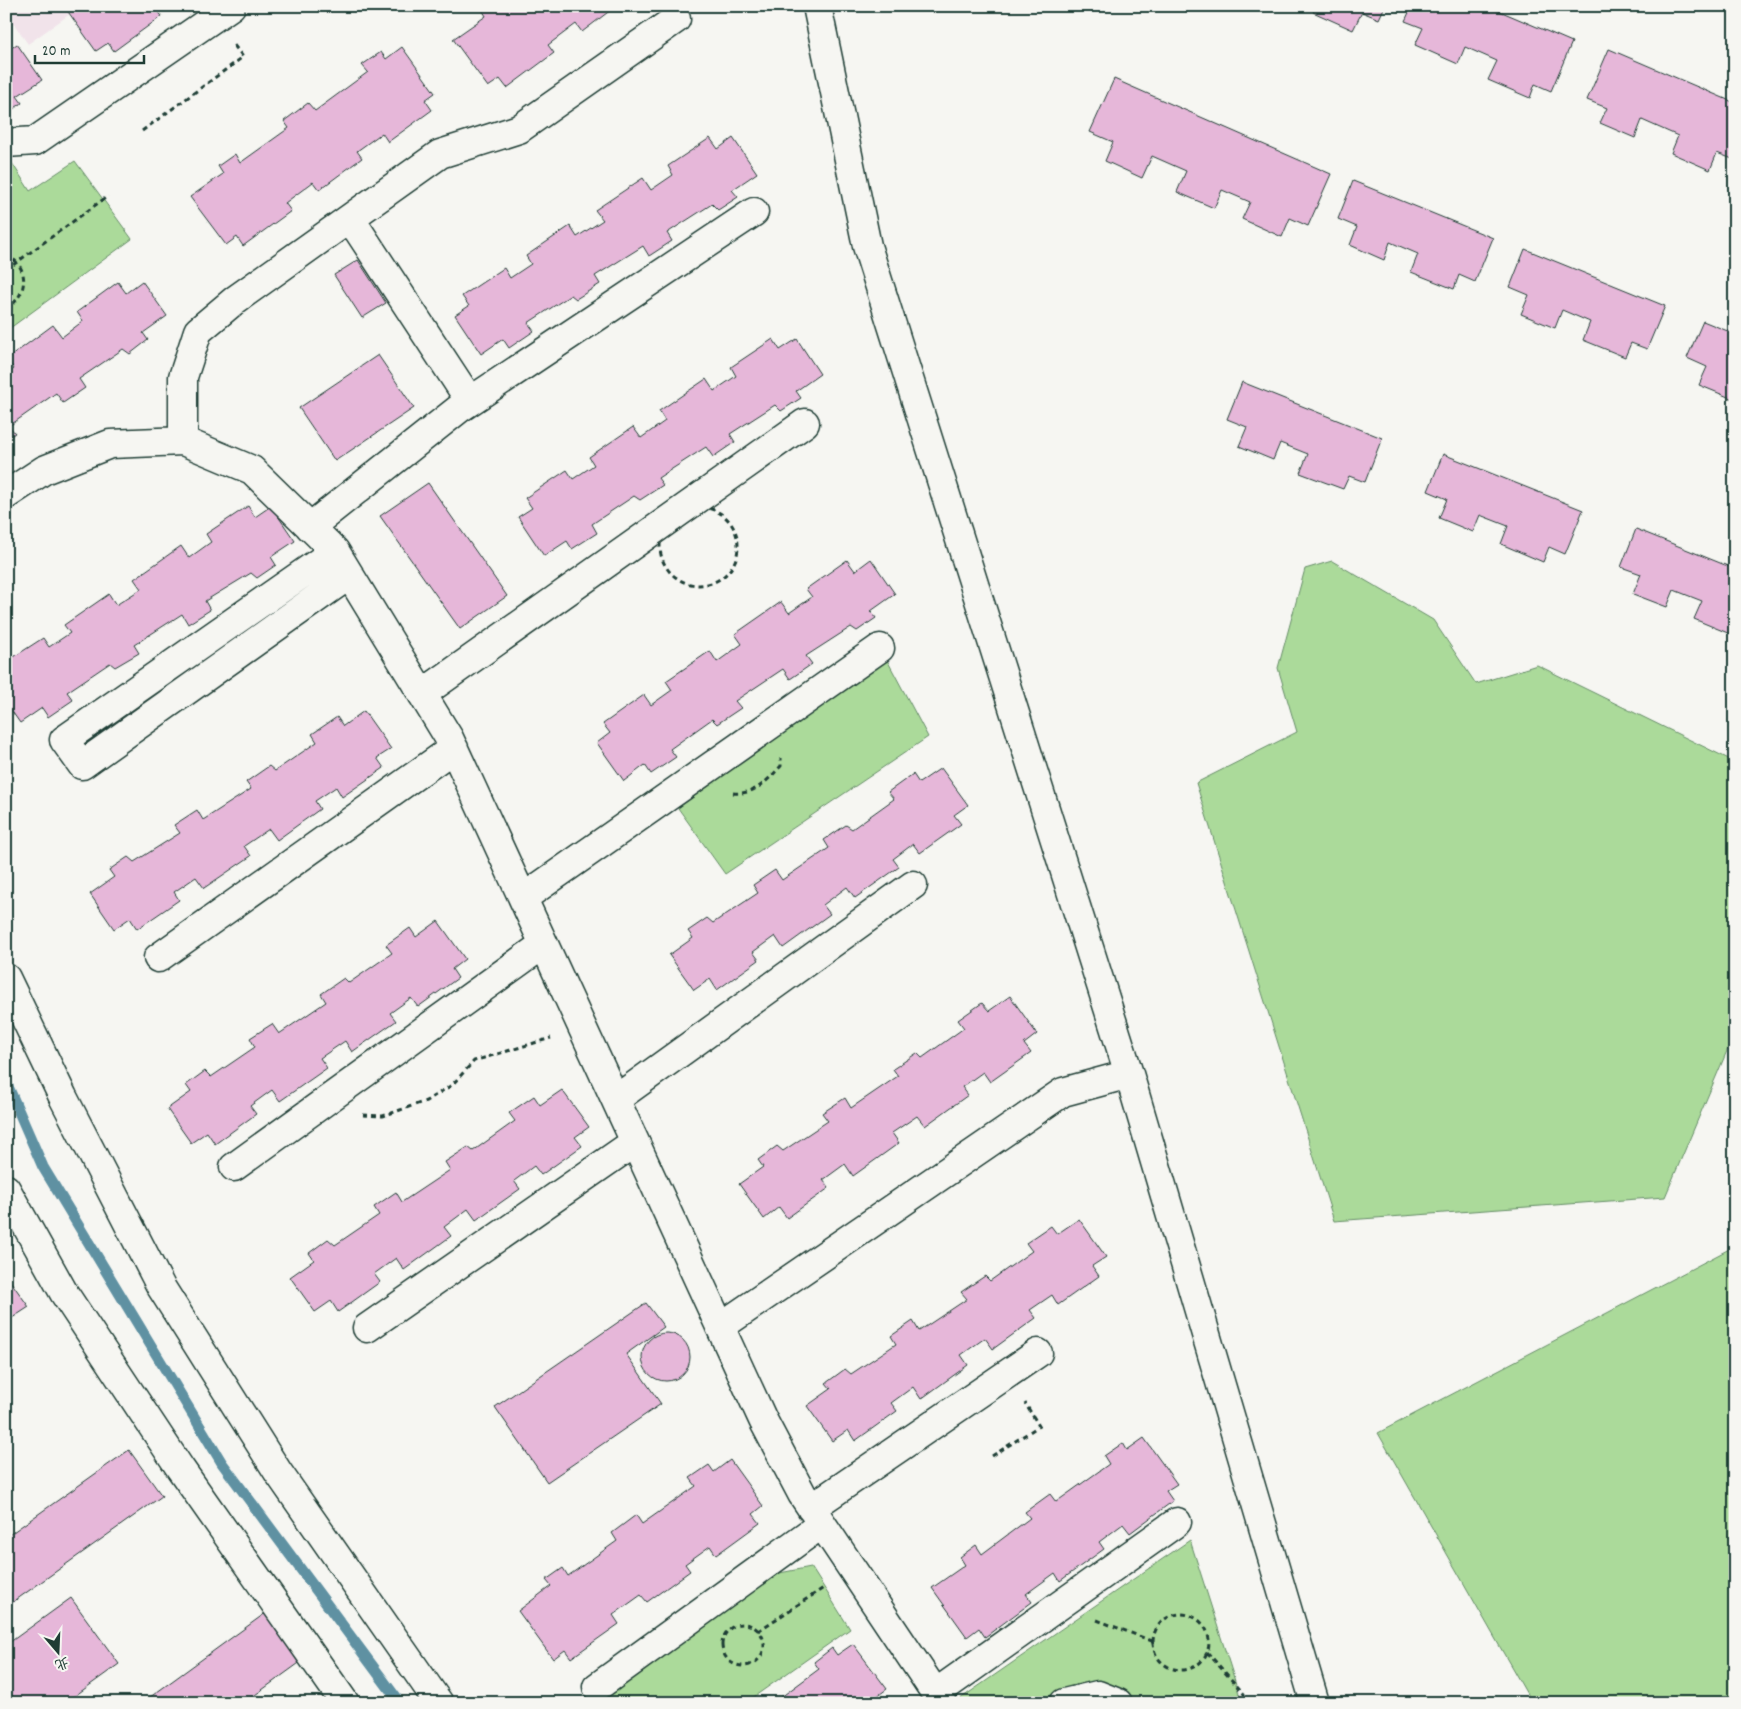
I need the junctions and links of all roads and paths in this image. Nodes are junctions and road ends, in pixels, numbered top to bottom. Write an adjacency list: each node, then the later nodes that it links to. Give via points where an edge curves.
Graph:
1 (817, 6): 30 (street, via 867,246)
2 (223, 12): 4 (path, via 243,57); 5 (street, via 36,141)
3 (676, 19): 8 (street, via 519,129 440,154)
4 (142, 131)
5 (6, 143)
6 (108, 196): 10 (path)
7 (754, 212): 13 (street)
8 (350, 218): 13 (street); 15 (street, via 235,300 198,331 183,377)
9 (6, 255): 10 (path)
10 (17, 263): 11 (path); 12 (path, via 22,269 24,288 14,304)
11 (6, 270)
12 (6, 308)
13 (470, 401): 18 (street)
14 (805, 423): 17 (street)
15 (183, 441): 16 (street, via 110,444 44,470); 18 (street, via 252,470)
16 (6, 495)
17 (681, 512): 17 (path, via 706,508 718,512 731,526 738,544 736,556 731,568 711,583 685,583 666,567 661,555 663,529); 22 (street)
18 (310, 527): 19 (street)
19 (335, 551): 20 (street); 20 (street, via 64,740 82,765)
20 (349, 575): 22 (street)
21 (880, 648): 25 (street)
22 (422, 694): 23 (street)
23 (454, 748): 25 (street); 27 (street)
24 (913, 885): 31 (street)
25 (523, 898): 26 (street)
26 (544, 944): 29 (street); 32 (street)
27 (158, 958)
28 (6, 978): 51 (street, via 62,1097 161,1287 278,1472)
29 (583, 1029): 31 (street); 32 (path, via 474,1061 452,1084 426,1101 383,1116 356,1114)
30 (1129, 1074): 36 (street, via 1063,1092); 55 (street)
31 (616, 1099): 33 (street)
32 (325, 1101): 34 (street)
33 (635, 1142): 36 (street); 37 (street)
34 (234, 1167)
35 (6, 1189): 50 (street, via 64,1293 180,1468)
36 (720, 1327): 41 (street, via 763,1420)
37 (367, 1328)
38 (1038, 1353): 39 (street)
39 (1007, 1375): 40 (path, via 1039,1426); 41 (street)
40 (992, 1456)
41 (817, 1516): 48 (street); 49 (street)
42 (1177, 1522): 44 (street)
43 (825, 1587): 45 (path)
44 (1058, 1606): 46 (path); 49 (street)
45 (758, 1631): 45 (path, via 746,1624 733,1626 722,1642 725,1656 736,1664 750,1664 756,1660 764,1642)
46 (1152, 1641): 47 (path, via 1158,1658 1171,1669 1197,1666); 47 (path, via 1160,1623 1177,1614 1187,1614 1196,1617 1208,1632)
47 (1207, 1652): 54 (path, via 1244,1694)
48 (597, 1687)
49 (940, 1700)
50 (345, 1703)
51 (439, 1703)
52 (1064, 1703): 53 (street, via 1098,1695)
53 (1118, 1703)
54 (1246, 1703)
55 (1315, 1703)

